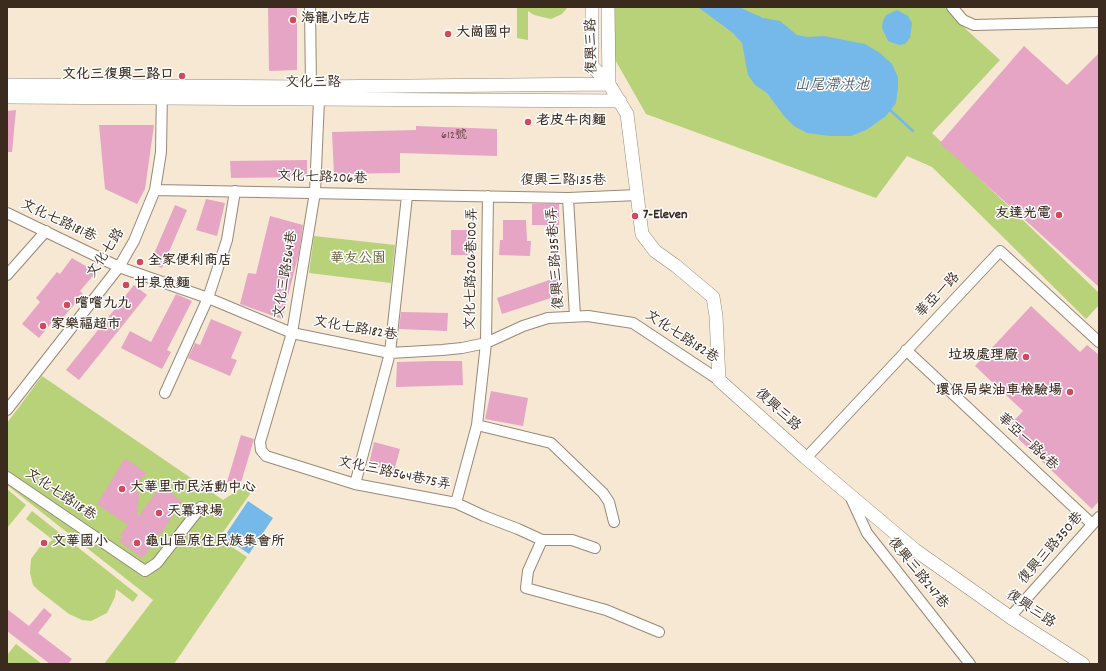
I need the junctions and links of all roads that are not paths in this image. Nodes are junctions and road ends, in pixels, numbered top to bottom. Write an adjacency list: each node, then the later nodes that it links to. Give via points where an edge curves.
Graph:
1 (310, 7): 8 (street)
2 (592, 7): 6 (street, 復興三路, via 592,66)
3 (608, 7): 6 (street, 復興三路)
4 (952, 7): 5 (street, via 962,20 974,25)
5 (1099, 22)
6 (609, 84): 8 (street, 文化三路); 12 (street, 復興三路)
7 (7, 85): 9 (street, 文化三路)
8 (311, 87): 9 (street, 文化三路); 11 (street)
9 (162, 92): 10 (street, 文化三路); 11 (street, 文化三路); 13 (street, 文化七路, via 161,152)
10 (7, 97)
11 (319, 100): 12 (street, 文化三路); 15 (street, 文化三路564巷)
12 (620, 101): 16 (street, 復興三路, via 626,114)
13 (155, 190): 14 (street, 文化七路206巷); 22 (street, 文化七路, via 134,241)
14 (235, 191): 15 (street, 文化七路206巷); 24 (street, via 227,240)
15 (315, 192): 17 (street, 文化七路206巷); 26 (street, 文化三路564巷)
16 (638, 195): 19 (street, 復興三路135巷); 31 (street, 復興三路, via 642,234 655,251 713,297)
17 (407, 196): 18 (street, 文化七路206巷); 30 (street)
18 (488, 196): 19 (street, 復興三路135巷); 28 (street, 文化七路206巷100弄)
19 (568, 198): 25 (street, 復興三路135巷1弄)
20 (7, 213): 21 (street, 文化七路181巷)
21 (46, 231): 22 (street, 文化七路181巷); 23 (street)
22 (119, 267): 24 (street, 文化七路182巷); 33 (street, 文化七路)
23 (7, 274)
24 (208, 298): 26 (street, 文化七路182巷); 32 (street)
25 (575, 316): 28 (street, 文化七路182巷, via 548,318); 31 (street, 文化七路182巷, via 633,323)
26 (292, 333): 30 (street, 文化七路182巷); 35 (street, 文化三路564巷, via 260,442)
27 (1099, 342): 29 (street, 華亞一路, via 1000,252)
28 (486, 343): 30 (street, 文化七路182巷, via 449,350); 34 (street, 文化七路206巷100弄)
29 (906, 350): 36 (street, 華亞一路); 42 (street, 華亞一路6巷)
30 (390, 352): 38 (street)
31 (719, 380): 36 (street, 復興三路)
32 (164, 393)
33 (7, 410)
34 (477, 425): 40 (street, 文化七路206巷100弄); 43 (street, via 551,443 603,493 610,502)
35 (261, 450): 38 (street, 文化三路564巷75弄, via 266,456)
36 (806, 458): 39 (street, 復興三路)
37 (7, 477): 41 (street, 文化七路118巷, via 145,571 157,563)
38 (355, 484): 40 (street, 文化三路564巷75弄)
39 (850, 496): 46 (street, 復興三路, via 915,550); 48 (street, 復興三路247巷, via 867,533)
40 (456, 503): 44 (street, 文化三路564巷75弄)
41 (201, 507)
42 (1096, 520): 46 (street, 復興三路350巷)
43 (614, 522)
44 (542, 540): 45 (street, via 572,540); 47 (street, via 528,571 526,588 606,610)
45 (595, 548)
46 (1010, 617): 49 (street, 復興三路)
47 (659, 632)
48 (970, 664)
49 (1083, 664)

